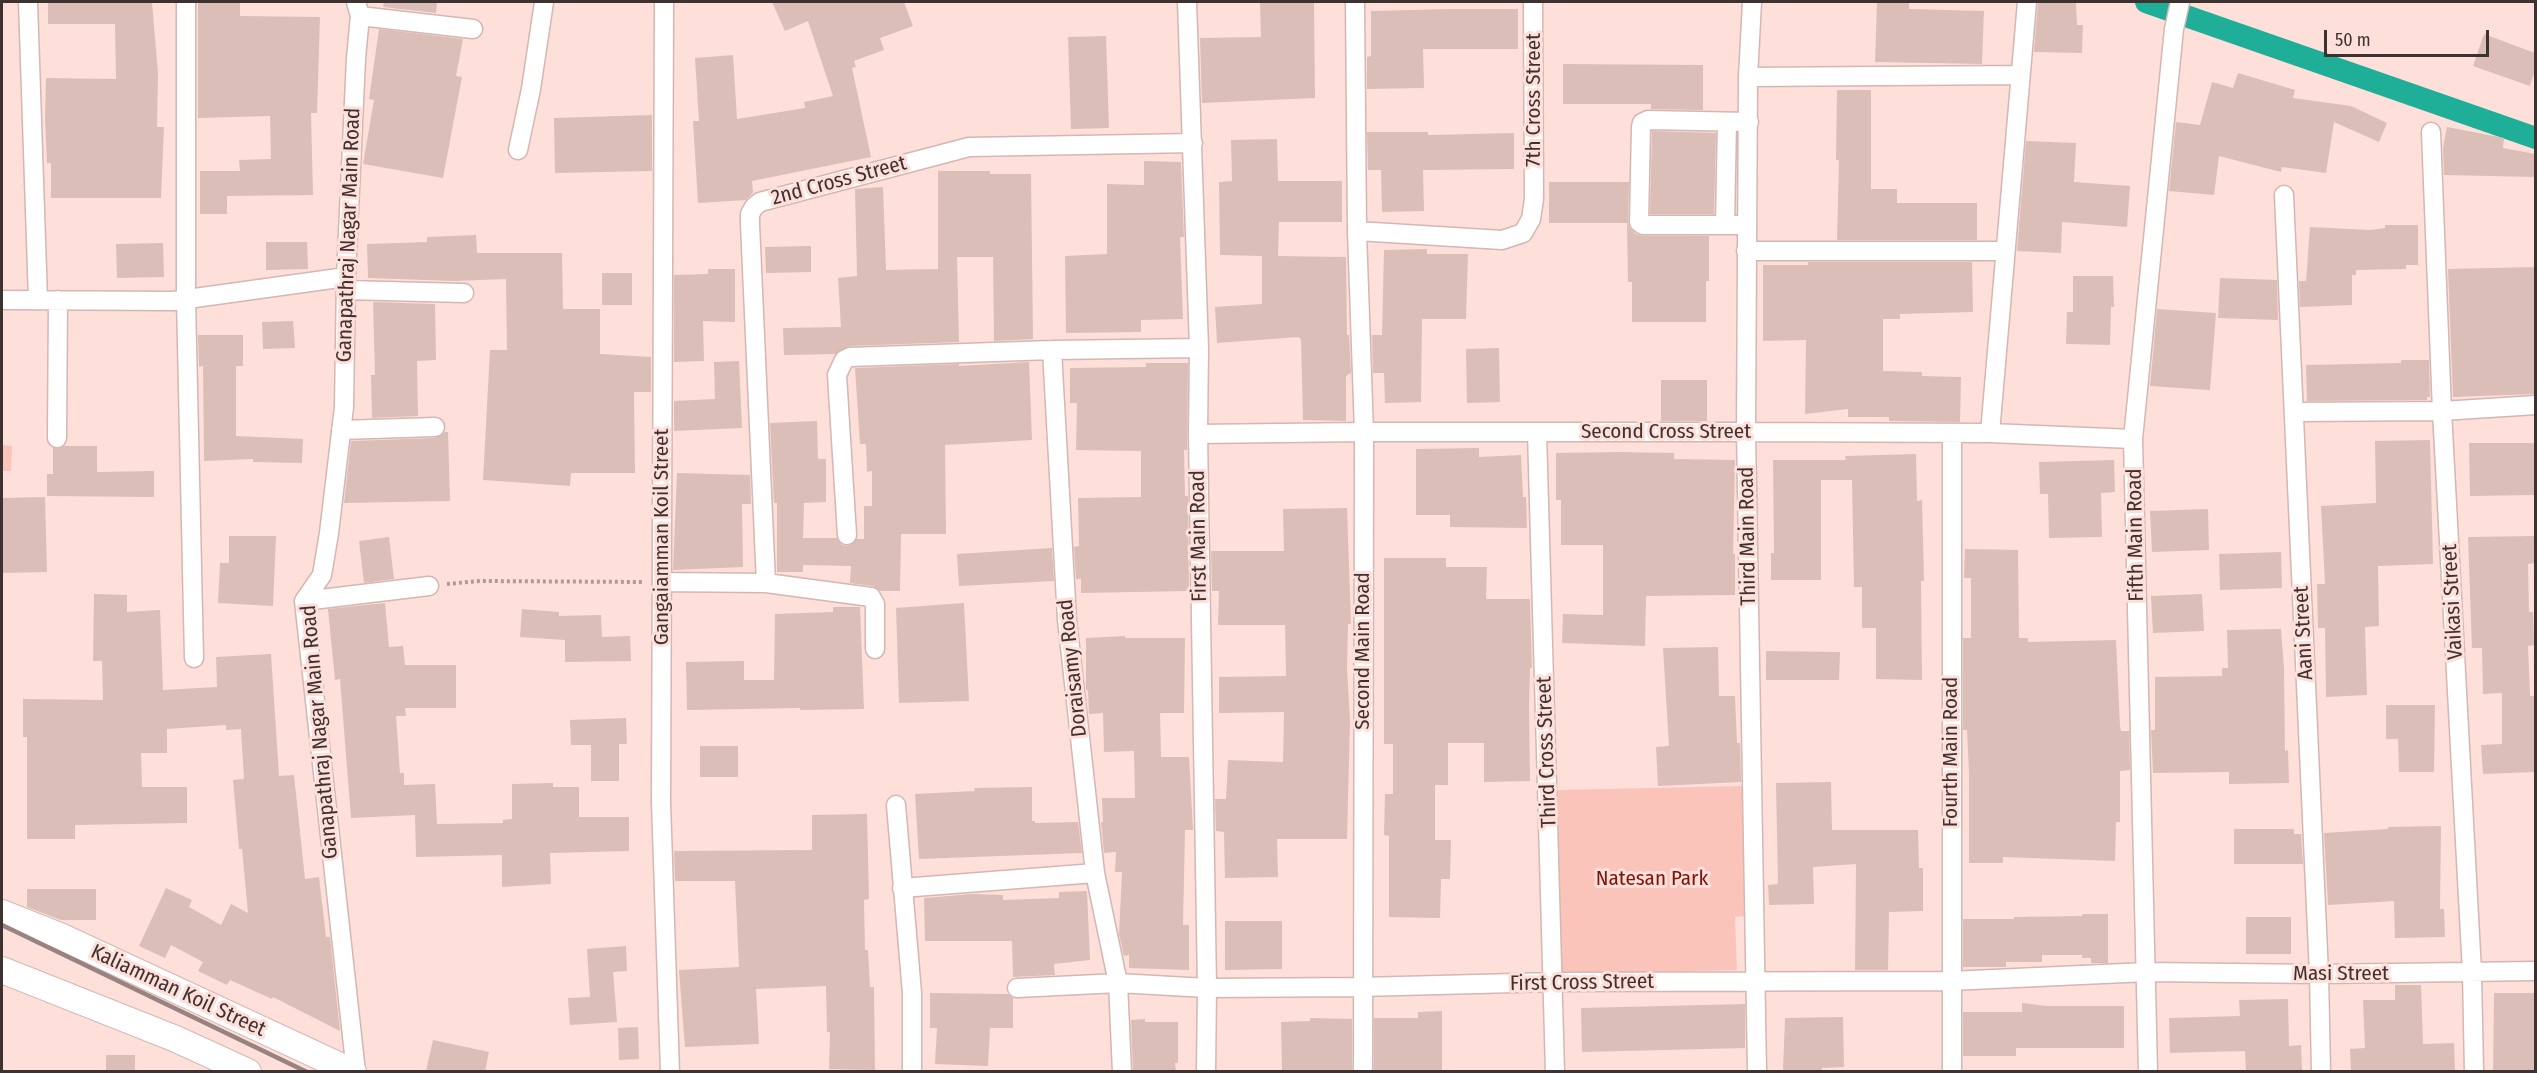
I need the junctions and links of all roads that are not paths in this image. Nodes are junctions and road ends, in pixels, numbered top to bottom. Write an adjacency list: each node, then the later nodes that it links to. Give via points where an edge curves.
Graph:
1 (28, 2): 30 (street)
2 (186, 2): 28 (street)
3 (544, 2): 19 (street)
4 (664, 2): 48 (street, Gangaiamman Koil Street)
5 (1187, 2): 18 (street, First Main Road)
6 (1355, 2): 23 (street, Second Main Road)
7 (1533, 2): 23 (street, 7th Cross Street, via 1534,199 1531,219 1523,233 1502,240)
8 (1752, 2): 14 (street, Third Main Road)
9 (2027, 2): 13 (street)
10 (2180, 2): 46 (street, Fifth Main Road, via 2174,29)
11 (358, 9): 12 (street); 26 (street, Ganapathraj Nagar Main Road)
12 (473, 29)
13 (2020, 75): 14 (street); 25 (street)
14 (1748, 77): 16 (street, Third Main Road)
15 (1727, 122): 16 (street); 21 (street); 21 (street, via 1642,123 1639,210 1639,222 1650,227)
16 (1749, 122): 22 (street, Third Main Road)
17 (2431, 132): 35 (street, Vaikasi Street)
18 (1193, 143): 32 (street, First Main Road); 49 (street, 2nd Cross Street, via 969,147 760,202 754,207 750,224)
19 (518, 150)
20 (2284, 195): 36 (street, Aani Street)
21 (1725, 225): 22 (street)
22 (1746, 225): 24 (street, Third Main Road)
23 (1357, 231): 39 (street, Second Main Road)
24 (1746, 251): 25 (street); 41 (street, Third Main Road)
25 (2005, 251): 43 (street)
26 (346, 284): 27 (street); 28 (street); 38 (street, Ganapathraj Nagar Main Road)
27 (464, 293)
28 (186, 299): 31 (street); 53 (street)
29 (2, 300): 30 (street)
30 (38, 300): 31 (street)
31 (58, 300): 45 (street)
32 (1199, 348): 33 (street); 44 (street, First Main Road)
33 (1052, 350): 47 (street, via 861,356 844,360 837,375); 55 (street, Doraisamy Road, via 1067,620)
34 (2535, 405): 35 (street)
35 (2442, 411): 36 (street); 61 (street, Vaikasi Street)
36 (2294, 412): 62 (street, Aani Street)
37 (435, 427): 38 (street)
38 (341, 430): 51 (street, Ganapathraj Nagar Main Road, via 322,575)
39 (1364, 432): 40 (street, Second Cross Street); 44 (street, Second Cross Street); 67 (street, Second Main Road)
40 (1537, 432): 41 (street, Second Cross Street); 64 (street, Third Cross Street)
41 (1746, 432): 42 (street, Second Cross Street); 65 (street, Third Main Road)
42 (1952, 433): 43 (street, Second Cross Street); 63 (street, Fourth Main Road)
43 (1990, 433): 46 (street, Second Cross Street)
44 (1198, 434): 69 (street, First Main Road)
45 (57, 438)
46 (2133, 439): 60 (street, Fifth Main Road)
47 (847, 536)
48 (662, 582): 49 (street); 72 (street, Gangaiamman Koil Street, via 661,802)
49 (766, 583): 52 (street, via 871,597 875,604)
50 (429, 586): 51 (street)
51 (303, 601): 71 (street, Ganapathraj Nagar Main Road)
52 (875, 649)
53 (194, 658)
54 (896, 805): 56 (street)
55 (1095, 873): 56 (street); 66 (street, Doraisamy Road)
56 (902, 888): 73 (street, via 912,993)
57 (2, 913): 71 (main road, Kaliamman Koil Street)
58 (2, 970): 70 (main road, Kaliamman Koil Street)
59 (2535, 971): 61 (street, Masi Street)
60 (2147, 972): 62 (street, Masi Street); 63 (street, First Cross Street); 80 (street, Fifth Main Road)
61 (2472, 972): 62 (street, Masi Street); 82 (street, Vaikasi Street)
62 (2319, 974): 81 (street, Aani Street)
63 (1950, 981): 65 (street, First Cross Street); 79 (street, Fourth Main Road)
64 (1554, 982): 65 (street, First Cross Street); 67 (street, First Cross Street); 77 (street, Third Cross Street)
65 (1756, 982): 78 (street, Third Main Road)
66 (1118, 983): 68 (street, First Cross Street); 69 (street, First Cross Street); 74 (street, Doraisamy Road)
67 (1361, 987): 69 (street, First Cross Street); 76 (street, Second Main Road)
68 (1017, 988)
69 (1207, 988): 75 (street, First Main Road)
70 (248, 1071)
71 (355, 1071)
72 (670, 1071)
73 (912, 1071)
74 (1122, 1071)
75 (1206, 1071)
76 (1363, 1071)
77 (1555, 1071)
78 (1757, 1071)
79 (1952, 1071)
80 (2148, 1071)
81 (2321, 1071)
82 (2474, 1071)

